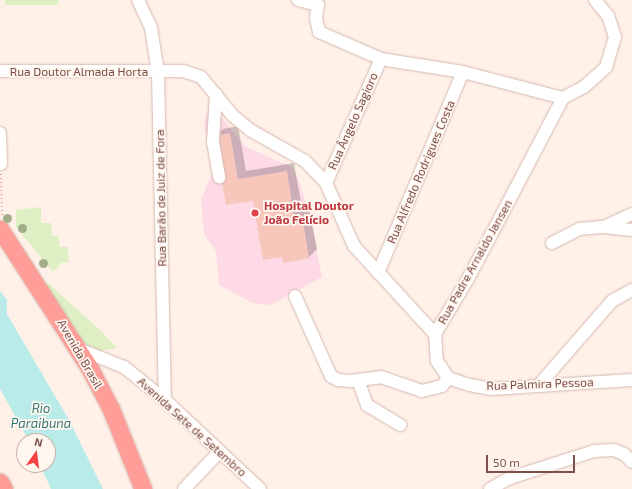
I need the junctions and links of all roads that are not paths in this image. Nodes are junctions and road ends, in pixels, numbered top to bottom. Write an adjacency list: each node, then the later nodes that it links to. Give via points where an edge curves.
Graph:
1 (138, 0): 7 (street, Rua Barão de Juiz de Fora, via 151,28)
2 (298, 0): 4 (street)
3 (595, 0): 10 (street, via 608,16 615,37 611,55 606,68 596,77 574,94)
4 (318, 2): 5 (street, via 316,18 319,32)
5 (381, 59): 8 (street); 14 (street, Rua Ângelo Sagioro)
6 (0, 71): 7 (street, Rua Doutor Almada Horta)
7 (158, 72): 9 (street, Rua Padre Arnaldo Jansen, via 192,73 206,82); 29 (street, Rua Barão de Juiz de Fora)
8 (463, 72): 10 (street); 20 (street, Rua Alfredo Rodrigues Costa)
9 (216, 94): 13 (street, via 213,142); 14 (street, Rua Padre Arnaldo Jansen, via 233,116 250,130 305,161)
10 (563, 98): 23 (street, Rua Padre Arnaldo Jansen, via 469,277)
11 (0, 133): 12 (street)
12 (1, 164)
13 (219, 176)
14 (326, 183): 20 (street, Rua Padre Arnaldo Jansen, via 354,246)
15 (632, 214): 16 (street)
16 (604, 226): 17 (street); 19 (street, via 579,229)
17 (632, 230)
18 (1, 231): 24 (highway, Avenida Brasil)
19 (552, 243)
20 (378, 273): 23 (street, Rua Padre Arnaldo Jansen)
21 (632, 290): 28 (street, via 612,301)
22 (295, 296): 26 (street, via 331,376 338,380)
23 (435, 334): 25 (street, via 437,361)
24 (79, 349): 29 (street, Avenida Sete de Setembro, via 124,367); 35 (highway, Avenida Brasil, via 111,409)
25 (448, 378): 26 (street, via 442,386 422,391 381,377); 28 (street, Rua Palmira Pessoa, via 492,389)
26 (358, 380): 30 (street, via 367,405)
27 (632, 380): 28 (street, Rua Palmira Pessoa)
28 (539, 385)
29 (165, 400): 31 (street, Avenida Sete de Setembro)
30 (400, 426)
31 (220, 451): 36 (street); 37 (street, Avenida Sete de Setembro)
32 (632, 462): 38 (street, via 624,454 614,450 594,451 510,478)
33 (0, 482): 34 (highway)
34 (4, 489)
35 (143, 489)
36 (184, 489)
37 (260, 489)
38 (490, 489)

